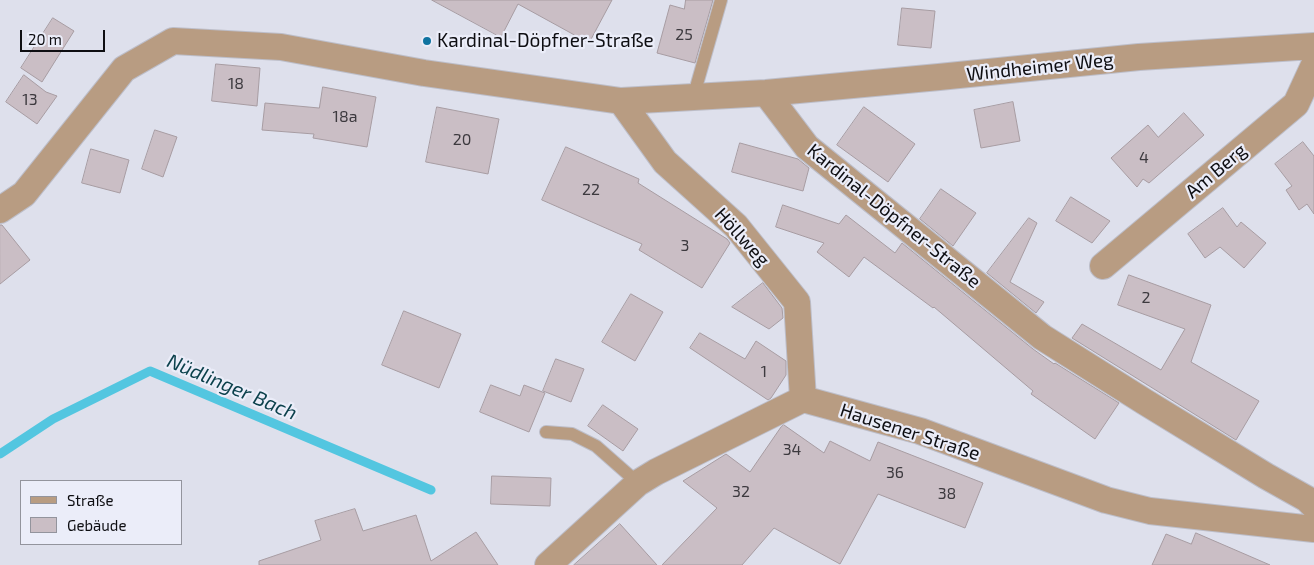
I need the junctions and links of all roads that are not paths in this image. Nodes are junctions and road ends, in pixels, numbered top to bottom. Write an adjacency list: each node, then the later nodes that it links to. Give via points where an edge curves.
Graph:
1 (721, 0): 5 (lane, via 697,84)
2 (1314, 46): 4 (street, Windheimer Weg, via 1140,57)
3 (1314, 65): 8 (street, Am Berg, via 1296,104)
4 (766, 93): 5 (street); 12 (street, Kardinal-Döpfner-Straße, via 807,147 1042,337)
5 (697, 96): 6 (street)
6 (621, 101): 7 (street, via 424,73 281,46 174,41 124,69 24,194); 9 (street, Höllweg, via 666,162 736,226 797,302)
7 (0, 210)
8 (1103, 266)
9 (803, 399): 11 (street); 13 (street, Hausener Straße, via 920,431 1106,500 1150,511)
10 (546, 432): 11 (lane, via 572,434 596,446)
11 (638, 483): 14 (street)
12 (1314, 506)
13 (1314, 529)
14 (548, 565)

